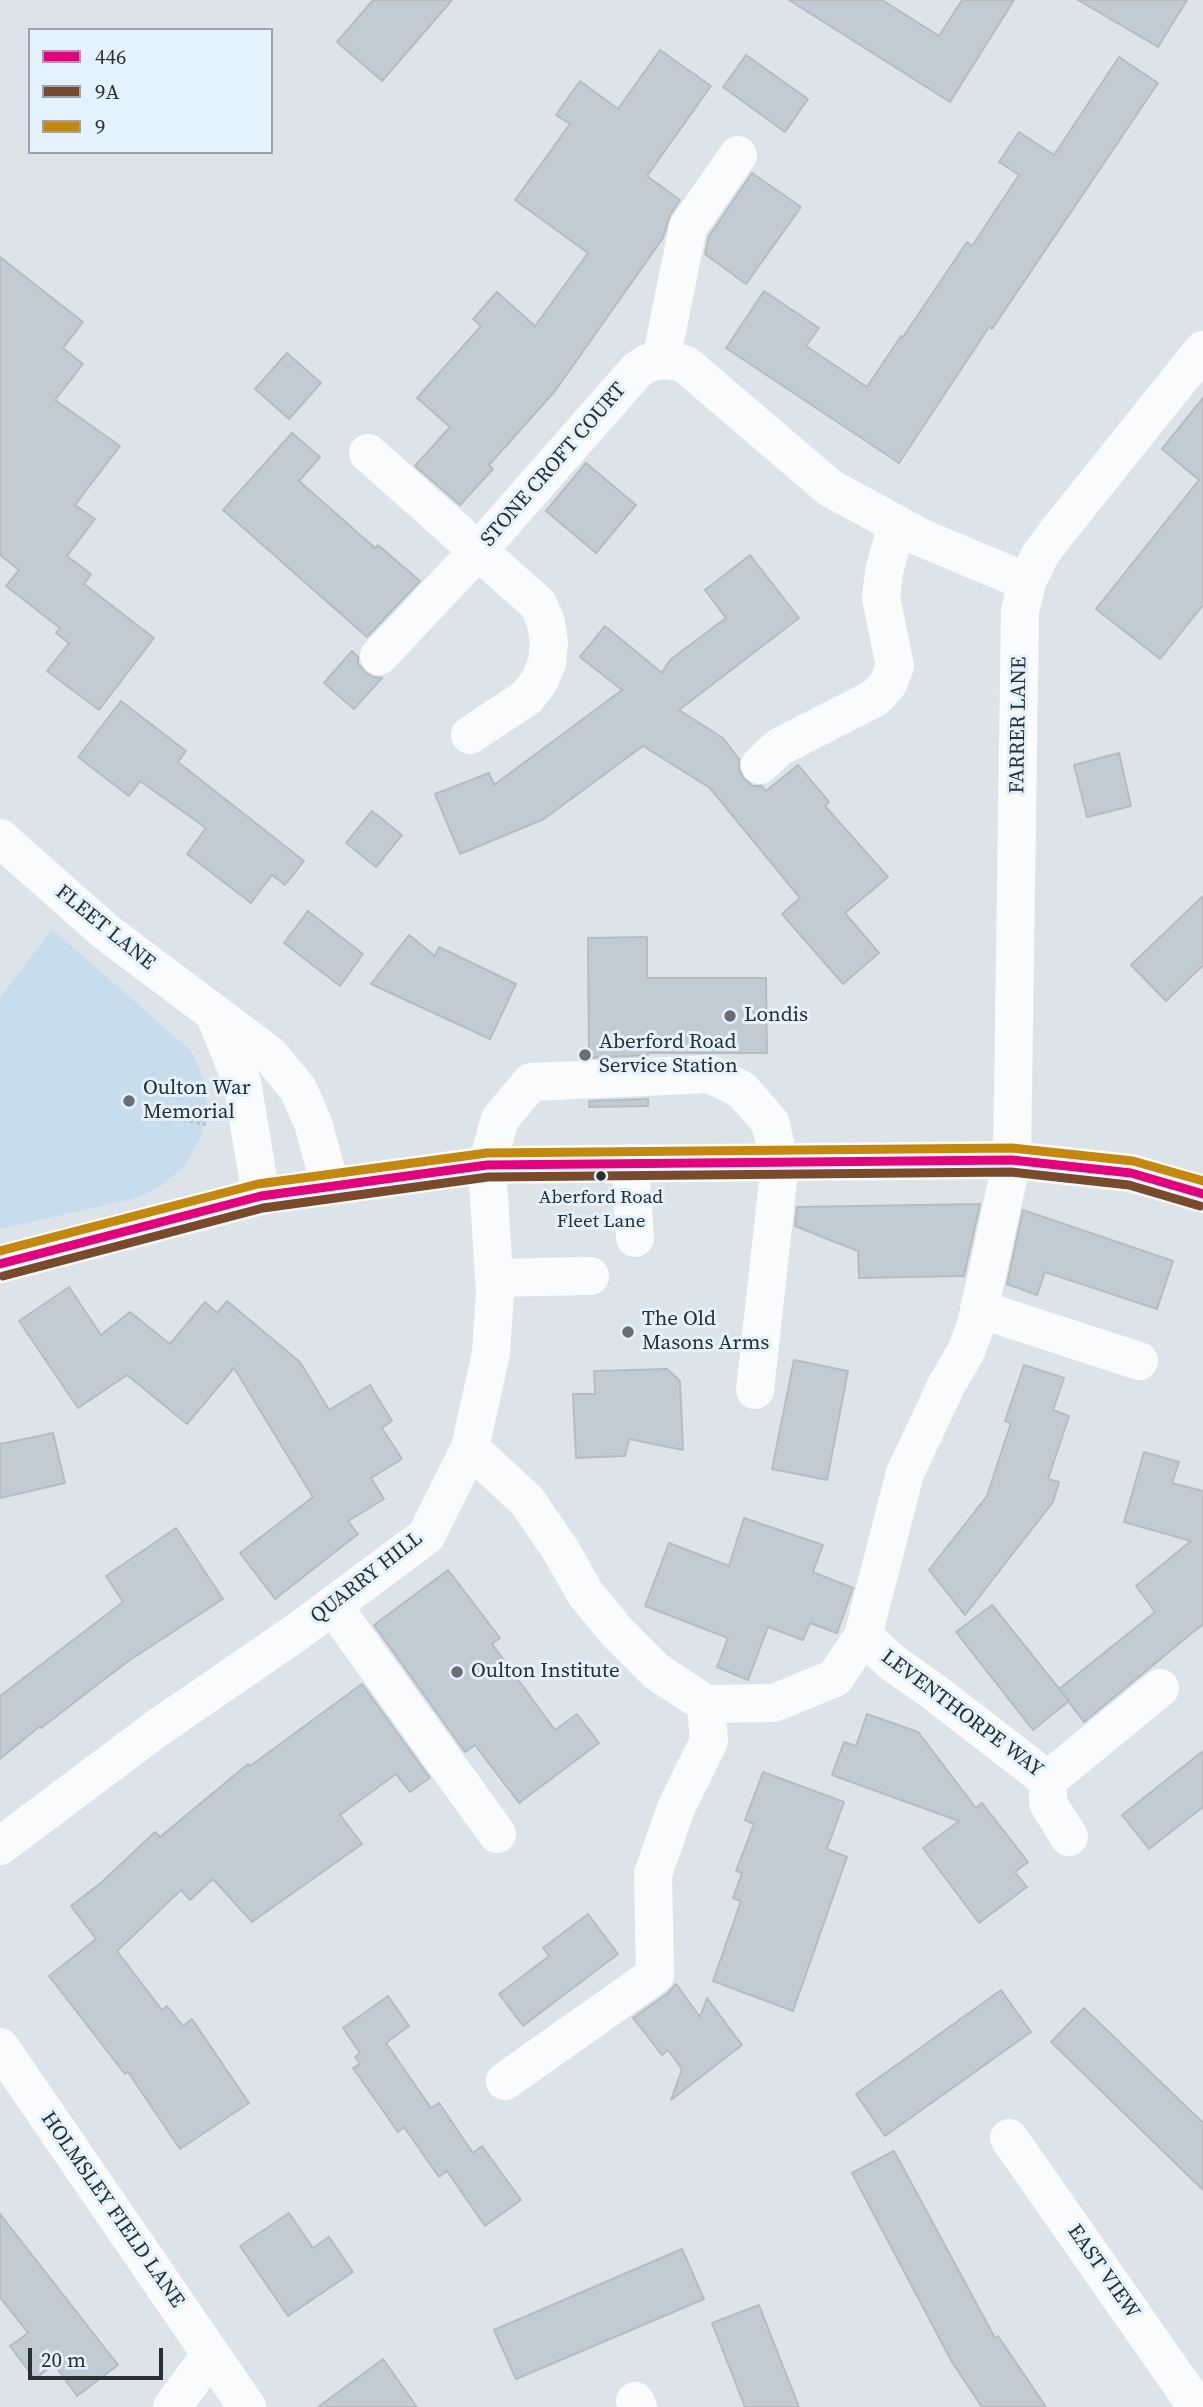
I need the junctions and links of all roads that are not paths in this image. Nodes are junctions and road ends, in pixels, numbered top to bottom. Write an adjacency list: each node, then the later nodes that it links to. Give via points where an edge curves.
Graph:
1 (738, 155): 3 (street, via 688,227)
2 (1203, 350): 7 (street, FARRER LANE, via 1057,532)
3 (661, 360): 5 (street, via 686,365 830,488); 6 (street, STONE CROFT COURT, via 636,370)
4 (368, 453): 6 (street)
5 (897, 524): 7 (street); 10 (street, via 881,598 895,666 888,684 875,698 779,747)
6 (478, 551): 8 (street); 9 (street, STONE CROFT COURT, via 538,604 550,643 540,681 526,698)
7 (1027, 582): 13 (street, FARRER LANE, via 1020,611)
8 (379, 656)
9 (470, 735)
10 (760, 765)
11 (0, 838): 12 (street, FLEET LANE, via 106,932)
12 (214, 1013): 17 (street, FLEET LANE, via 270,1055 298,1089); 19 (street, via 242,1082)
13 (1013, 1160): 15 (street); 18 (street, via 1131,1173); 24 (street, FARRER LANE)
14 (630, 1163): 15 (street); 16 (street); 20 (street)
15 (780, 1163): 16 (street, QUARRY HILL, via 770,1122 742,1090 710,1074 531,1082 500,1119); 26 (street, QUARRY HILL)
16 (487, 1165): 17 (street); 23 (street, QUARRY HILL)
17 (330, 1185): 19 (street)
18 (1203, 1194)
19 (261, 1196): 21 (street)
20 (635, 1238)
21 (0, 1264)
22 (590, 1276): 23 (street)
23 (494, 1278): 27 (street, QUARRY HILL, via 491,1353)
24 (979, 1309): 25 (street); 29 (street, LEVENTHORPE WAY, via 966,1351 905,1473)
25 (1139, 1361)
26 (755, 1390)
27 (470, 1448): 28 (street, QUARRY HILL, via 426,1536); 31 (street, via 527,1501 585,1593 616,1631 657,1672)
28 (333, 1606): 33 (street); 35 (street, QUARRY HILL, via 156,1729)
29 (863, 1636): 31 (street, LEVENTHORPE WAY, via 835,1678 774,1703); 32 (street, LEVENTHORPE WAY)
30 (1160, 1688): 32 (street, LEVENTHORPE WAY)
31 (706, 1704): 37 (street, via 709,1741 676,1808 653,1874 655,1975)
32 (1048, 1780): 34 (street, via 1048,1803)
33 (497, 1835)
34 (1069, 1837)
35 (0, 1846)
36 (0, 2047): 39 (street, HOLMSLEY FIELD LANE)
37 (505, 2081)
38 (1009, 2138): 42 (street, EAST VIEW)
39 (211, 2354): 40 (street); 41 (street, HOLMSLEY FIELD LANE)
40 (172, 2407)
41 (247, 2407)
42 (1197, 2407)

